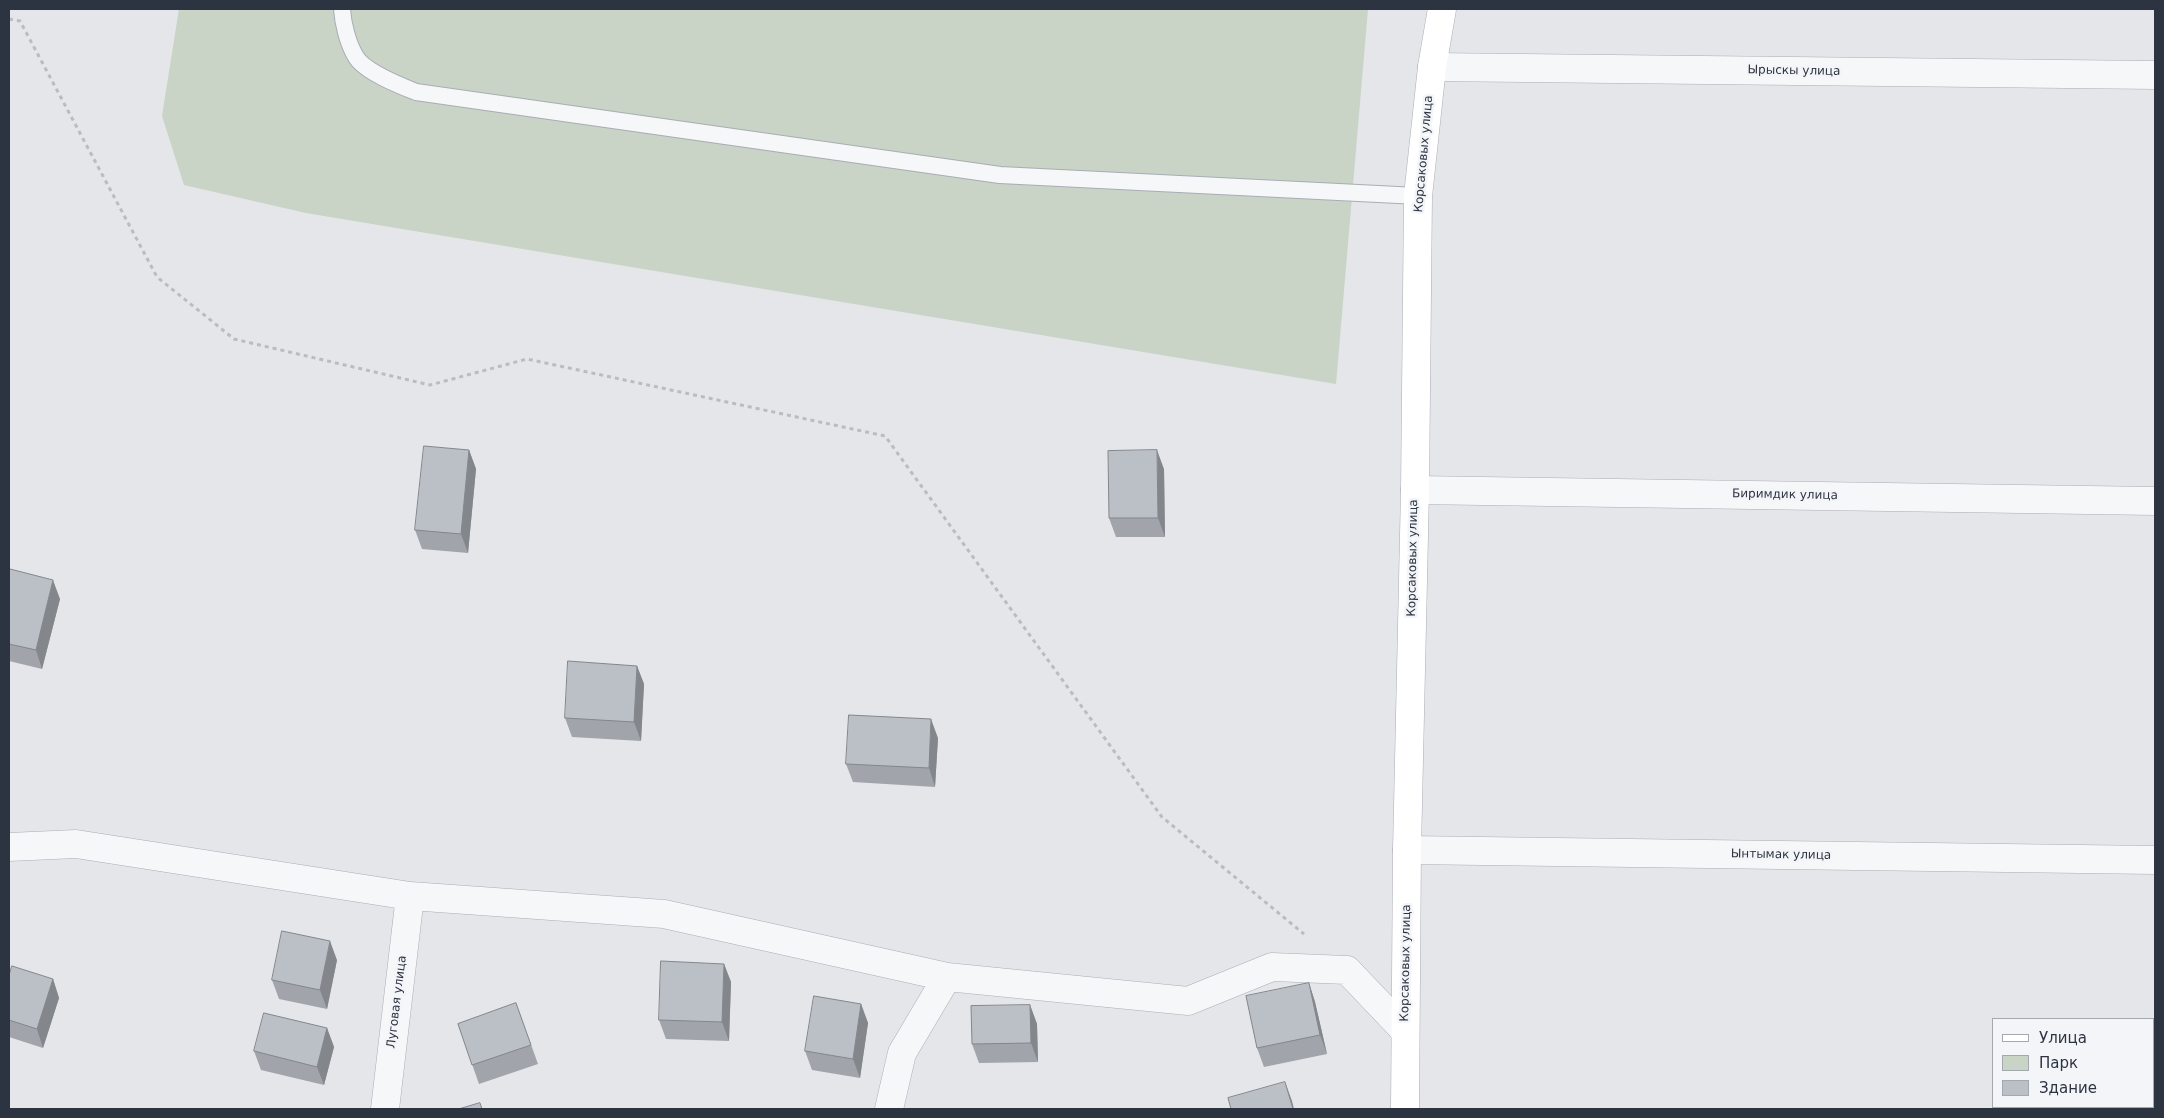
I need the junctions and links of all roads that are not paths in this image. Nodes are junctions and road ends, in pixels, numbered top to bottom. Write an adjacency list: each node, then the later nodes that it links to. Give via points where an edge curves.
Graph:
1 (342, 9): 5 (lane, via 343,22 357,59 387,82 416,92 1000,175)
2 (1442, 9): 3 (street, Корсаковых улица)
3 (1432, 67): 4 (street, Ырыскы улица); 5 (street, Корсаковых улица)
4 (2155, 75)
5 (1418, 196): 6 (street, Корсаковых улица)
6 (1415, 490): 7 (street, Биримдик улица); 9 (street, Корсаковых улица)
7 (2155, 501)
8 (9, 847): 11 (street, via 76,844)
9 (1407, 850): 10 (street, Ынтымак улица); 13 (street, Корсаковых улица)
10 (2155, 860)
11 (410, 896): 12 (street, via 664,914); 14 (street, Луговая улица)
12 (947, 977): 13 (street, via 1188,1001 1272,967 1347,970); 15 (street, via 902,1053)
13 (1405, 1031): 16 (street, Корсаковых улица)
14 (385, 1109)
15 (889, 1109)
16 (1405, 1109)

